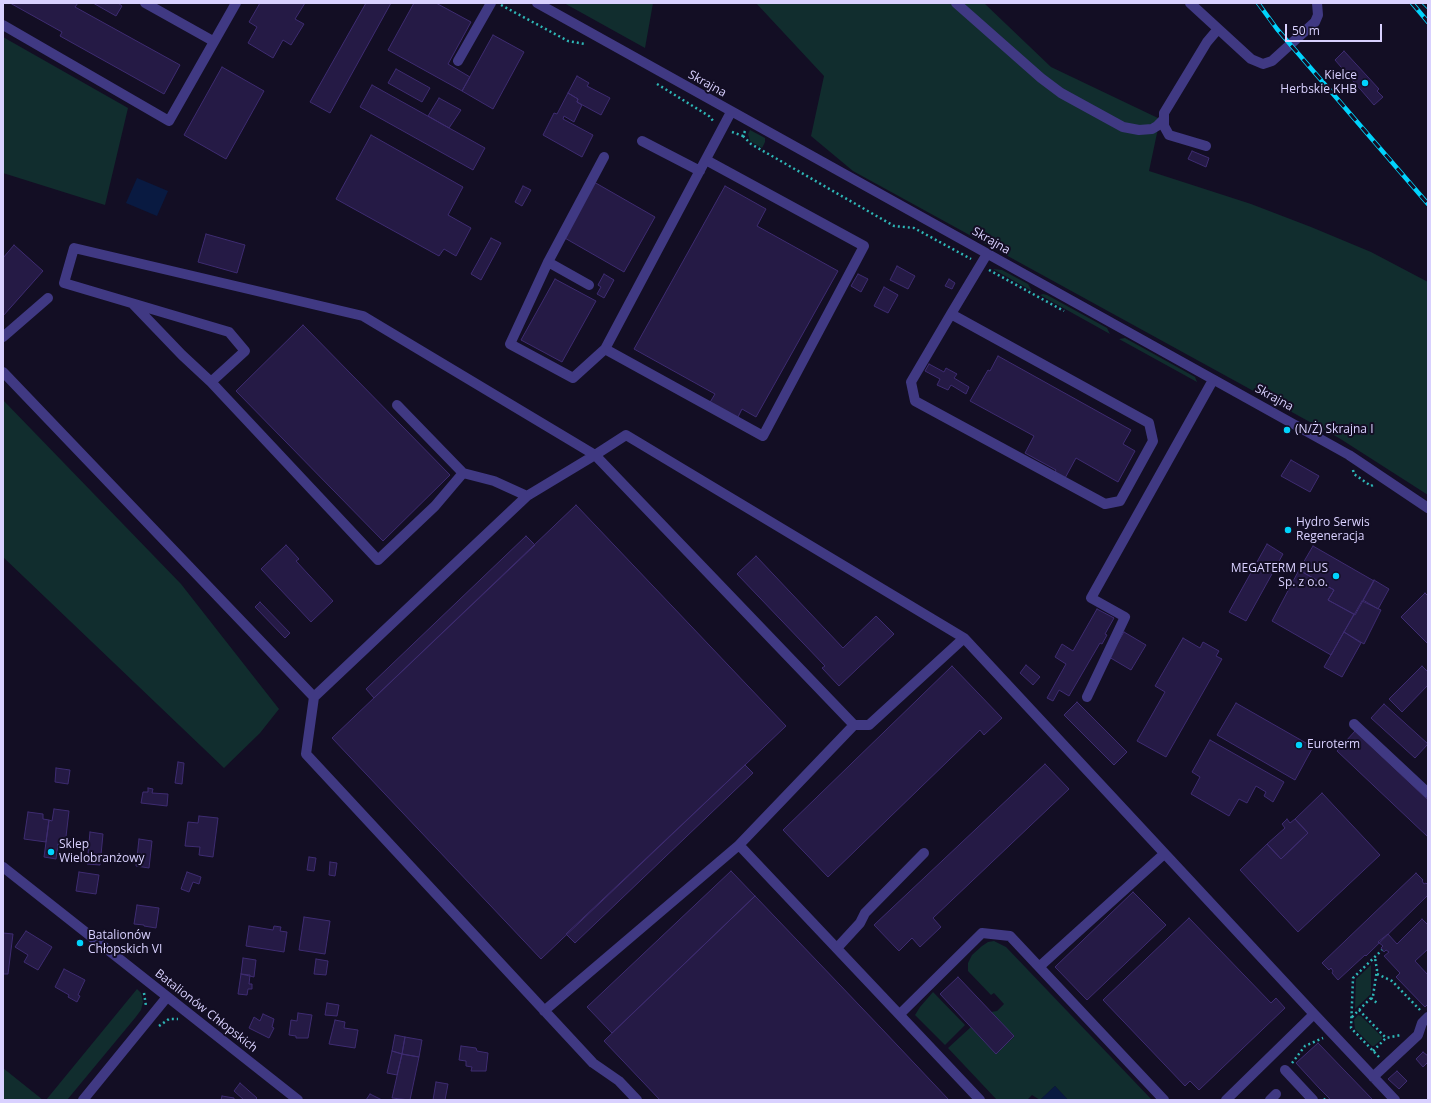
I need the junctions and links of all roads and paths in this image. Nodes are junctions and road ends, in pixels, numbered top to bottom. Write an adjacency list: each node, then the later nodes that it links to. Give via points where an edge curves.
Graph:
1 (145, 3): 11 (street)
2 (236, 3): 11 (street)
3 (491, 3): 13 (street)
4 (497, 3): 12 (path, via 568,41)
5 (537, 3): 15 (street, Skrajna)
6 (956, 3): 16 (street, via 1061,93 1123,127 1152,129)
7 (1190, 3): 10 (street)
8 (1317, 3): 10 (street, via 1316,22 1272,61 1263,64 1251,59)
9 (3, 25): 11 (street, via 169,121)
10 (1218, 29): 16 (street, via 1191,67 1164,113)
11 (214, 41)
12 (589, 45)
13 (458, 61)
14 (652, 81): 17 (path)
15 (731, 112): 17 (street); 25 (street, Skrajna)
16 (1164, 119): 21 (street, via 1164,126 1169,135)
17 (723, 127): 19 (path); 23 (street)
18 (747, 129): 19 (path)
19 (743, 136): 27 (path, via 751,144 894,226 914,228)
20 (642, 141): 24 (street)
21 (1206, 146)
22 (604, 157): 26 (street)
23 (706, 160): 24 (street); 34 (street, via 864,246 763,436)
24 (700, 171): 34 (street)
25 (987, 254): 27 (street); 36 (street, Skrajna)
26 (548, 262): 28 (street); 34 (street, via 510,344 573,378)
27 (980, 264): 31 (path); 32 (street)
28 (589, 285)
29 (48, 298): 33 (street)
30 (132, 303): 37 (street); 37 (street, via 229,332 245,351); 39 (street, via 64,282 74,248 362,316)
31 (1066, 312)
32 (951, 314): 32 (street, via 911,382 915,401 1105,504 1120,502 1153,441 1149,424)
33 (3, 338)
34 (605, 349)
35 (3, 372): 46 (street)
36 (1213, 380): 44 (street, Skrajna, via 1349,455); 47 (street, via 1091,598 1125,617)
37 (211, 382): 41 (street, via 378,560 435,506)
38 (397, 405): 41 (street)
39 (594, 455): 43 (street); 45 (street, via 626,434); 49 (street)
40 (1350, 465): 42 (path, via 1354,474 1371,486)
41 (463, 473): 43 (street, via 494,481)
42 (1378, 484)
43 (527, 496): 46 (street)
44 (1428, 508)
45 (964, 638): 49 (street, via 869,725); 53 (street)
46 (314, 697): 66 (street, via 306,754)
47 (1087, 697)
48 (1354, 724): 50 (street)
49 (854, 725): 51 (street)
50 (1428, 793)
51 (739, 845): 55 (street); 66 (street)
52 (924, 853): 55 (street, via 865,913)
53 (1164, 854): 58 (street); 68 (street)
54 (3, 867): 61 (street, Batalionów Chłopskich)
55 (837, 948): 67 (street)
56 (1382, 950): 57 (path)
57 (1375, 957): 59 (path); 70 (path, via 1354,978)
58 (1039, 967): 67 (street, via 1010,936 982,933); 85 (street)
59 (1377, 974): 62 (path); 69 (path, via 1392,981)
60 (142, 988): 65 (path, via 146,997)
61 (167, 996): 81 (street); 82 (street, Batalionów Chłopskich)
62 (1372, 998): 63 (path); 64 (path)
63 (1377, 1003)
64 (1359, 1010): 70 (path); 75 (path)
65 (144, 1011)
66 (544, 1011): 83 (street, via 593,1063 619,1082)
67 (900, 1014): 84 (street)
68 (1314, 1014): 74 (street); 86 (street)
69 (1425, 1014): 77 (street, via 1418,1034)
70 (1352, 1017): 76 (path, via 1351,1028)
71 (184, 1021): 72 (path, via 169,1019)
72 (159, 1027)
73 (1406, 1032): 75 (path)
74 (1332, 1033): 78 (path, via 1306,1046); 79 (street)
75 (1386, 1038): 76 (path)
76 (1373, 1051): 77 (path)
77 (1386, 1065): 79 (street)
78 (1287, 1069): 87 (street)
79 (1373, 1077): 80 (street)
80 (1394, 1099)
81 (83, 1100)
82 (298, 1100)
83 (637, 1100)
84 (980, 1100)
85 (1164, 1100)
86 (1226, 1100)
87 (1313, 1100)

